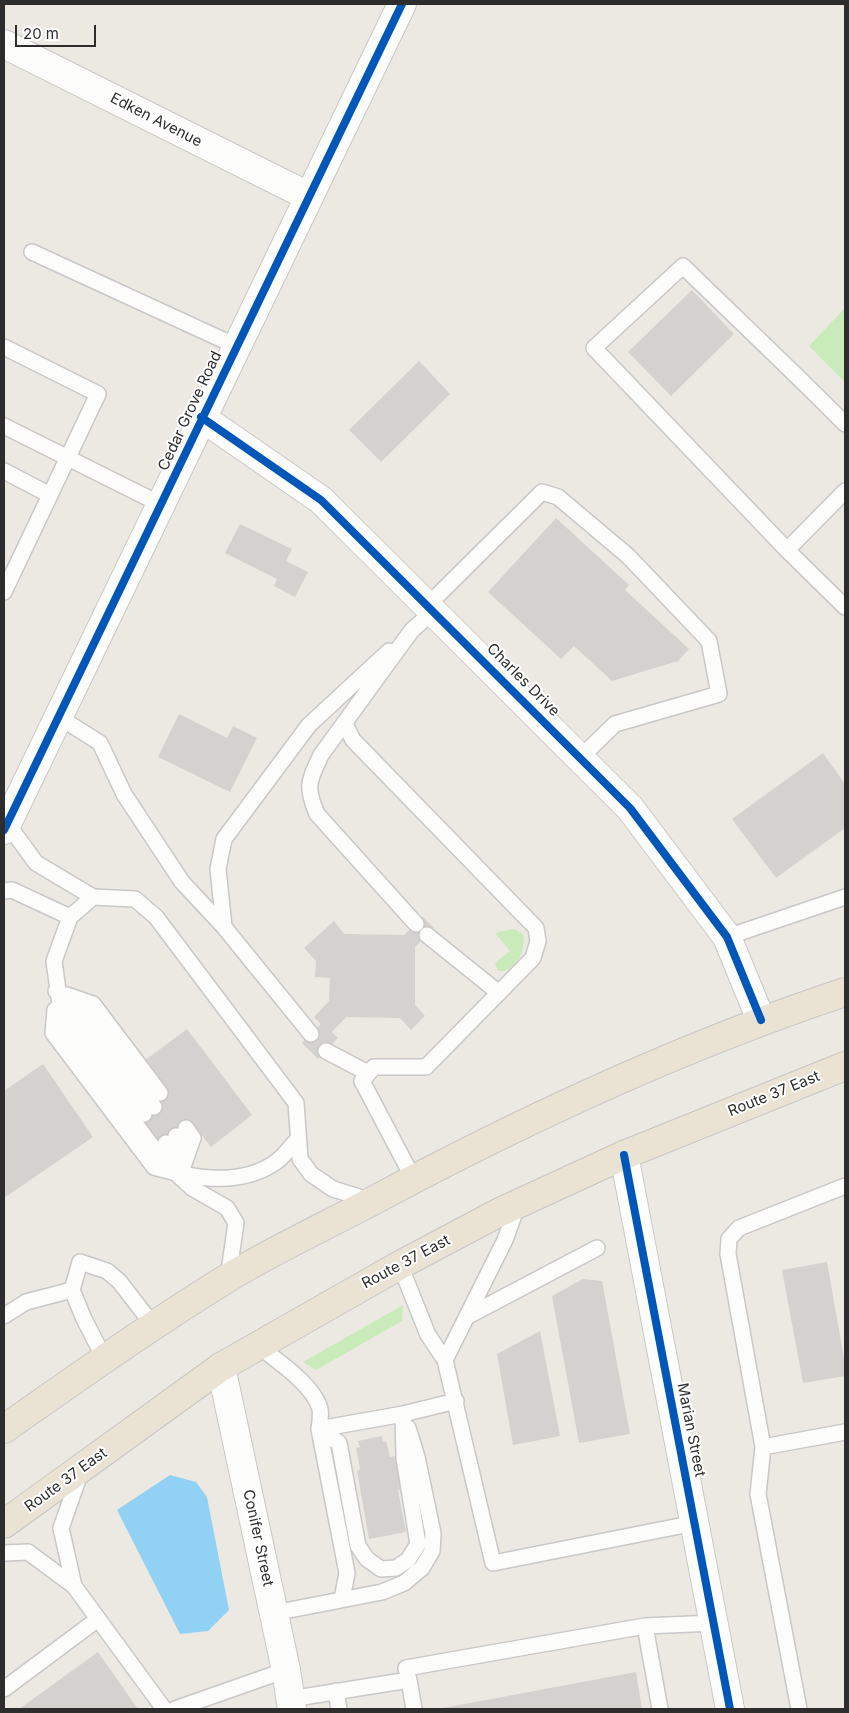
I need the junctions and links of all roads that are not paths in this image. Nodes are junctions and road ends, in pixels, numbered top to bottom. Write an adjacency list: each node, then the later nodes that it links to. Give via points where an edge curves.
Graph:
1 (402, 4): 3 (street, Cedar Grove Road)
2 (4, 44): 3 (street, Edken Avenue)
3 (308, 196): 5 (street, Cedar Grove Road)
4 (32, 252): 5 (lane)
5 (236, 346): 7 (street, Cedar Grove Road)
6 (4, 347): 10 (lane, via 98,394)
7 (201, 417): 14 (street, Cedar Grove Road); 18 (street, Charles Drive, via 321,500)
8 (845, 424): 15 (lane, via 683,266 594,348)
9 (4, 426): 10 (lane)
10 (68, 458): 13 (lane); 14 (lane)
11 (4, 471): 13 (lane)
12 (845, 491): 15 (lane)
13 (50, 494): 16 (lane)
14 (162, 505): 20 (street, Cedar Grove Road)
15 (787, 550): 17 (lane)
16 (4, 592)
17 (845, 607)
18 (431, 608): 19 (lane); 22 (street, Charles Drive); 22 (lane, via 542,492 558,497 628,556 709,642 719,694 615,724)
19 (412, 630): 21 (lane); 29 (lane, via 309,725 224,839 218,869)
20 (59, 717): 23 (street, Cedar Grove Road); 29 (lane, via 100,743 124,794 171,866)
21 (345, 724): 28 (lane, via 321,755 311,776 309,794 317,814); 34 (lane, via 353,740 536,928 538,941 534,958)
22 (582, 758): 31 (street, Charles Drive, via 630,808)
23 (8, 815): 25 (lane, via 36,863)
24 (4, 890): 27 (lane, via 12,890)
25 (93, 897): 27 (lane); 40 (lane, via 135,900 156,917 296,1103)
26 (845, 897): 31 (lane)
27 (70, 917): 32 (lane, via 54,961)
28 (416, 924)
29 (224, 927): 36 (lane)
30 (427, 935): 34 (lane)
31 (727, 937): 35 (street, Charles Drive)
32 (56, 991): 32 (lane, via 93,1004 152,1105 72,1019); 42 (lane, via 53,1033 154,1167)
33 (845, 992): 35 (highway)
34 (499, 993): 39 (lane, via 426,1067 374,1067)
35 (761, 1020): 43 (highway, via 568,1102)
36 (310, 1034)
37 (326, 1051): 39 (lane)
38 (845, 1066): 41 (highway, Route 37 East)
39 (368, 1073): 43 (lane, via 362,1080)
40 (297, 1140): 42 (lane, via 275,1164 245,1176 212,1180); 45 (lane, via 300,1159 311,1174 333,1188)
41 (624, 1156): 46 (highway, Route 37 East); 65 (street, Marian Street)
42 (180, 1175): 42 (lane, via 173,1154 176,1136 194,1138); 49 (lane, via 192,1188 227,1208 236,1223)
43 (413, 1178): 45 (highway)
44 (845, 1186): 63 (lane, via 739,1228 729,1239 728,1254)
45 (372, 1201): 49 (highway)
46 (518, 1204): 48 (highway, Route 37 East); 52 (lane, via 505,1240)
47 (597, 1248): 52 (lane)
48 (400, 1264): 54 (highway, Route 37 East); 56 (lane, via 428,1335)
49 (228, 1278): 53 (highway)
50 (72, 1290): 51 (lane, via 26,1302); 53 (lane, via 80,1262 107,1271 119,1281); 55 (lane)
51 (4, 1316)
52 (468, 1316): 56 (lane)
53 (153, 1326): 55 (highway)
54 (257, 1345): 57 (highway, Route 37 East); 61 (lane, via 302,1382 315,1398 320,1410)
55 (104, 1358): 60 (highway)
56 (446, 1360): 58 (lane)
57 (221, 1367): 64 (highway, Route 37 East); 70 (street, Conifer Street)
58 (456, 1401): 59 (lane); 65 (lane, via 493,1563)
59 (403, 1414): 61 (lane); 61 (lane, via 404,1458 418,1544 408,1560 396,1568 381,1569 367,1559 358,1546 339,1443); 69 (lane, via 417,1457 432,1533 432,1551 422,1568 404,1583 382,1592)
60 (4, 1429)
61 (319, 1429): 69 (lane, via 347,1572)
62 (845, 1432): 63 (lane)
63 (763, 1447): 85 (lane, via 758,1494)
64 (82, 1468): 66 (highway, Route 37 East); 68 (lane, via 61,1528)
65 (695, 1523): 72 (street, Marian Street)
66 (4, 1524)
67 (4, 1552): 68 (lane, via 28,1552)
68 (74, 1586): 71 (lane)
69 (342, 1599): 70 (lane)
70 (274, 1613): 74 (street, Conifer Street)
71 (98, 1619): 76 (lane); 79 (lane)
72 (714, 1623): 73 (lane); 84 (street, Marian Street)
73 (645, 1626): 75 (lane, via 406,1668); 83 (lane)
74 (286, 1670): 78 (street, Conifer Street); 80 (lane)
75 (409, 1680): 77 (lane); 82 (lane)
76 (4, 1689)
77 (336, 1691): 78 (lane); 81 (lane)
78 (291, 1704)
79 (164, 1709)
80 (176, 1709)
81 (339, 1709)
82 (414, 1709)
83 (660, 1709)
84 (730, 1709)
85 (799, 1709)

